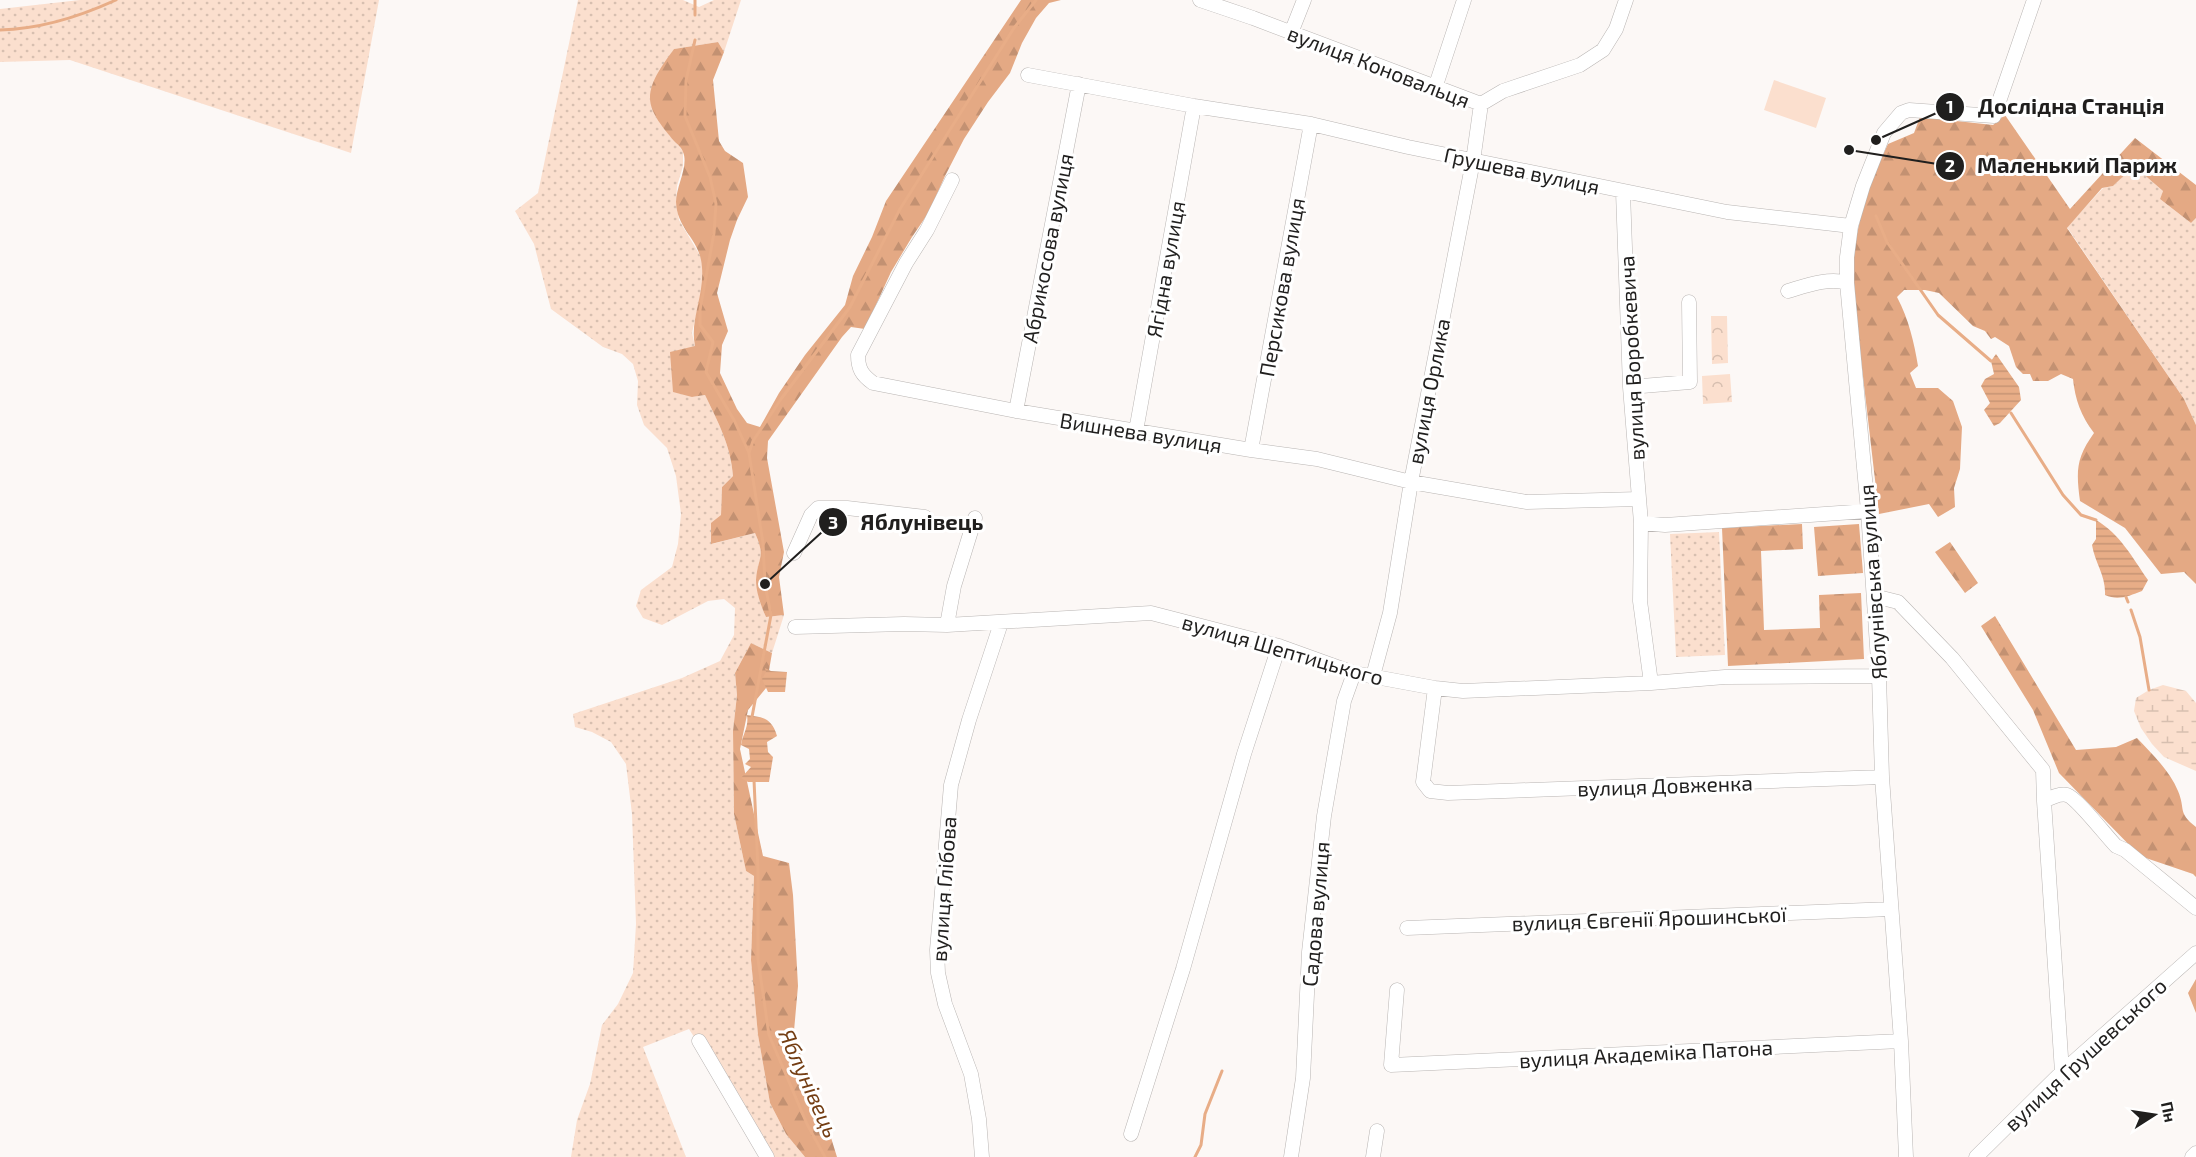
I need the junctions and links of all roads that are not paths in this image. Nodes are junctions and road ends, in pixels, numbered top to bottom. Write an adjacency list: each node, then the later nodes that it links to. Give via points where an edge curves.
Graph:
1 (1200, 0): 6 (street, вулиця Коновальця)
2 (1304, 0): 6 (street)
3 (1464, 0): 9 (street)
4 (1626, 0): 10 (street, вулиця Коновальця, via 1616,29 1603,50 1580,65 1503,91)
5 (2034, 0): 16 (street, Яблунівська вулиця, via 1994,116 1909,110 1901,113 1884,133)
6 (1291, 33): 9 (street, вулиця Коновальця)
7 (1028, 75): 8 (street, Грушева вулиця)
8 (1078, 84): 11 (street, Грушева вулиця); 21 (street, Абрикосова вулиця)
9 (1435, 88): 10 (street, вулиця Коновальця)
10 (1481, 105): 13 (street, вулиця Орлика)
11 (1194, 106): 12 (street, Грушева вулиця); 22 (street, Ягідна вулиця)
12 (1311, 124): 13 (street, Грушева вулиця); 23 (street, Персикова вулиця)
13 (1473, 160): 15 (street, Грушева вулиця); 24 (street, вулиця Орлика)
14 (952, 180): 21 (street, Вишнева вулиця, via 858,355 858,366 873,383)
15 (1623, 192): 16 (street, Грушева вулиця, via 1727,212); 20 (street, вулиця Воробкевича)
16 (1851, 226): 17 (street, Яблунівська вулиця)
17 (1847, 283): 18 (street, via 1824,283); 26 (street, Яблунівська вулиця)
18 (1788, 291)
19 (1689, 302): 20 (street, via 1690,382)
20 (1630, 387): 25 (street, вулиця Воробкевича)
21 (1016, 411): 22 (street, Вишнева вулиця)
22 (1136, 431): 23 (street, Вишнева вулиця)
23 (1251, 450): 24 (street, Вишнева вулиця, via 1317,459)
24 (1411, 482): 25 (street, Вишнева вулиця, via 1527,502); 37 (street, вулиця Орлика, via 1390,613)
25 (1639, 499): 29 (street, вулиця Воробкевича)
26 (1868, 511): 29 (street, via 1665,525); 31 (street, Яблунівська вулиця)
27 (925, 517): 30 (street, via 818,508)
28 (975, 518): 33 (street, via 954,586)
29 (1641, 523): 39 (street, вулиця Воробкевича, via 1640,601)
30 (794, 553)
31 (1874, 596): 38 (street, Яблунівська вулиця); 42 (street, via 1898,602 1952,658 2043,770)
32 (1001, 623): 33 (street, вулиця Шептицького); 35 (street, вулиця Шептицького, via 1151,613); 55 (street, вулиця Глібова, via 951,785 937,950 945,1004 971,1074)
33 (947, 625): 34 (street, вулиця Шептицького)
34 (795, 627)
35 (1279, 646): 36 (street, вулиця Шептицького); 52 (street)
36 (1354, 672): 37 (street, вулиця Шептицького); 56 (street, Садова вулиця, via 1344,701 1324,816 1310,952 1303,1078)
37 (1373, 676): 40 (street, вулиця Шептицького)
38 (1879, 676): 39 (street, вулиця Шептицького, via 1725,677); 41 (street, Яблунівська вулиця)
39 (1651, 683): 40 (street, вулиця Шептицького, via 1463,691)
40 (1435, 688): 41 (street, вулиця Довженка, via 1423,782 1430,791)
41 (1882, 777): 44 (street, Яблунівська вулиця)
42 (2044, 801): 43 (street, via 2067,795 2116,846); 50 (street)
43 (2196, 908)
44 (1891, 909): 45 (street, вулиця Євгенії Ярошинської); 49 (street, Яблунівська вулиця)
45 (1407, 928)
46 (2196, 953): 50 (street, вулиця Грушевського)
47 (1397, 990): 49 (street, вулиця Академіка Патона, via 1391,1065)
48 (699, 1041): 54 (street)
49 (1901, 1041): 58 (street, Яблунівська вулиця)
50 (2062, 1072): 59 (street, вулиця Грушевського)
51 (1377, 1131): 57 (street)
52 (1131, 1134)
53 (2196, 1153): 60 (street)
54 (767, 1157)
55 (982, 1157)
56 (1291, 1157)
57 (1373, 1157)
58 (1906, 1157)
59 (1976, 1157)
60 (2192, 1157)

